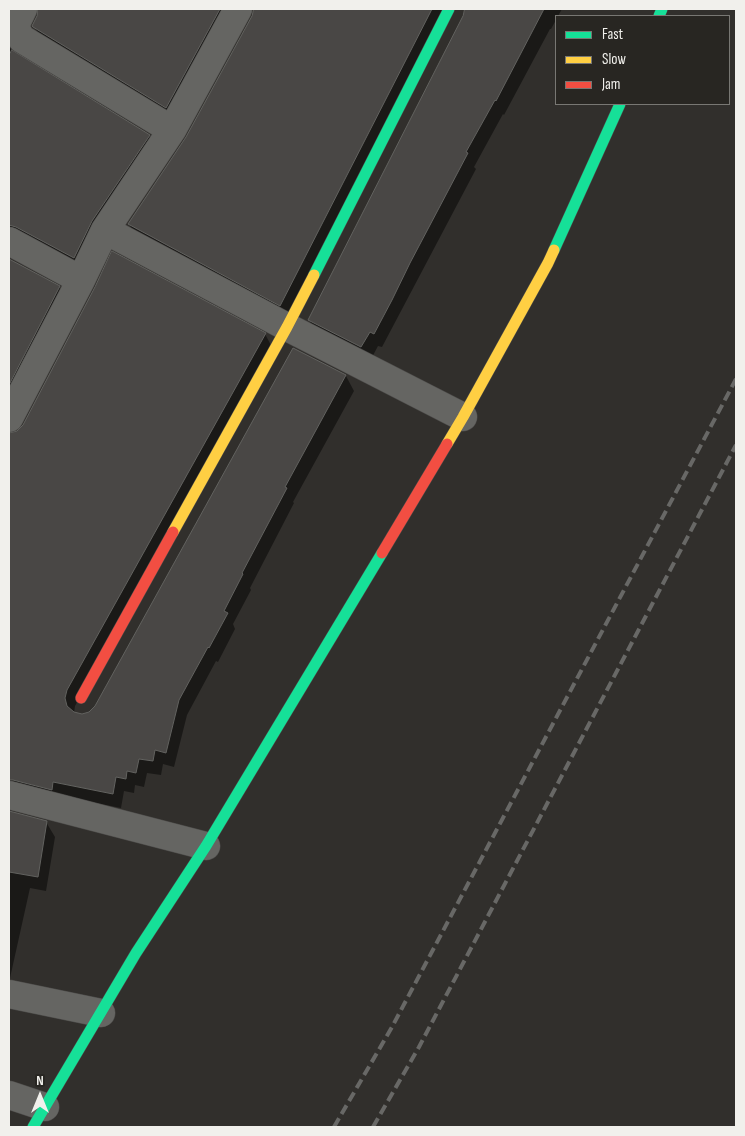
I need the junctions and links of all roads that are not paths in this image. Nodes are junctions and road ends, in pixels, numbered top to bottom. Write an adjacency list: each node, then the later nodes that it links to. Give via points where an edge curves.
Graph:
1 (23, 9): 5 (street, via 16,25 22,39)
2 (238, 9): 5 (street)
3 (449, 9): 9 (street)
4 (620, 105): 10 (street, via 548,263)
5 (172, 130): 6 (street)
6 (105, 230): 8 (street); 9 (street)
7 (9, 241): 8 (street)
8 (81, 280): 11 (street)
9 (287, 327): 10 (street); 12 (street)
10 (463, 417): 14 (street)
11 (9, 418)
12 (81, 698)
13 (9, 795): 14 (street)
14 (206, 846): 16 (street)
15 (9, 994): 16 (street)
16 (101, 1013): 18 (street)
17 (9, 1094): 18 (street)
18 (39, 1117)

